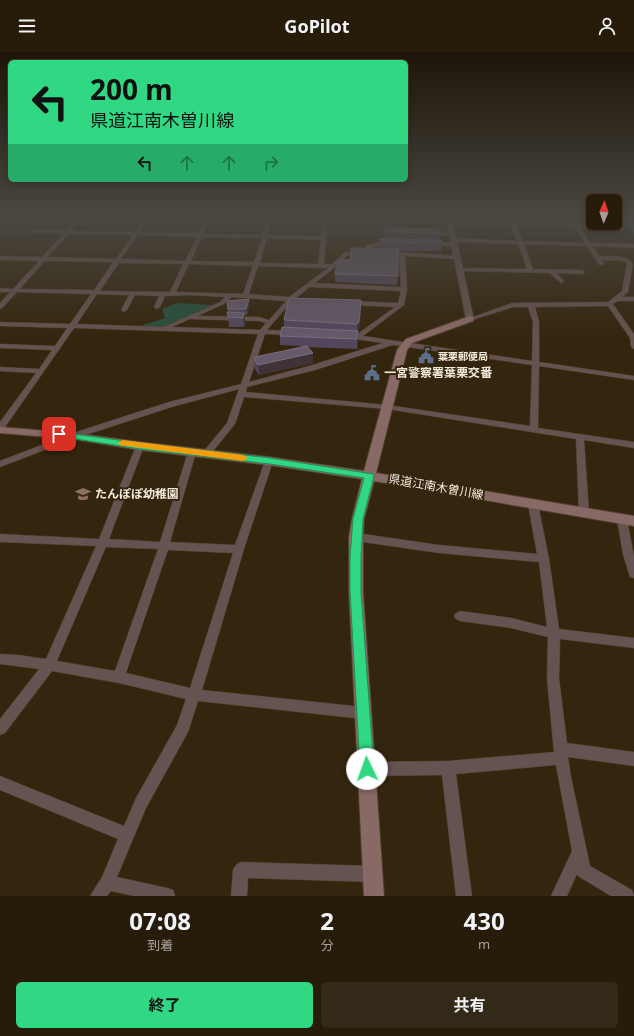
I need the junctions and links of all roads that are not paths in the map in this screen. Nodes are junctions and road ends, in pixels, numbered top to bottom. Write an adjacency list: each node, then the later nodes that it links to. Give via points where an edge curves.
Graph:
1 (119, 257): 12 (street)
2 (189, 257): 13 (street)
3 (257, 257): 14 (street)
4 (322, 257): 16 (street)
5 (342, 257): 17 (street)
6 (402, 257): 24 (street)
7 (456, 257): 18 (street)
8 (527, 257): 19 (street)
9 (0, 258): 11 (street)
10 (597, 258): 15 (street); 34 (street, via 624,259 630,263 625,292)
11 (43, 259): 12 (street); 26 (street)
12 (116, 261): 13 (street); 27 (street)
13 (186, 263): 14 (street); 30 (street)
14 (255, 264): 16 (street); 32 (street)
15 (601, 264)
16 (321, 266): 17 (street)
17 (333, 266): 23 (street)
18 (459, 269): 19 (street); 45 (street)
19 (531, 270): 20 (street)
20 (551, 271): 21 (street); 22 (street)
21 (582, 272)
22 (561, 281)
23 (310, 285): 24 (street); 33 (street)
24 (404, 289): 39 (street)
25 (0, 290): 26 (street)
26 (15, 291): 27 (street); 41 (street)
27 (95, 292): 28 (street); 48 (street)
28 (132, 294): 29 (street); 43 (street)
29 (163, 294): 30 (street); 42 (street)
30 (172, 294): 31 (street)
31 (231, 295): 32 (street); 44 (street, via 222,304)
32 (245, 296): 33 (street)
33 (290, 299): 36 (street); 46 (street)
34 (616, 299): 35 (street); 38 (street)
35 (634, 299)
36 (311, 301)
37 (341, 302): 39 (street)
38 (610, 304): 40 (street); 56 (street, via 634,338)
39 (401, 305): 53 (street)
40 (531, 305): 45 (street, via 512,305); 58 (street, via 536,322)
41 (0, 307)
42 (157, 307)
43 (124, 310)
44 (192, 318): 46 (street, via 259,319); 49 (street)
45 (470, 319): 54 (main road)
46 (270, 322): 50 (street)
47 (0, 324): 48 (street)
48 (72, 326): 49 (street); 57 (street)
49 (163, 329): 50 (street)
50 (262, 332): 51 (street); 62 (street)
51 (299, 334)
52 (336, 335): 53 (street)
53 (358, 337): 54 (street)
54 (399, 344): 58 (street); 62 (street); 64 (main road, via 397,367)
55 (0, 346): 57 (street)
56 (634, 347)
57 (57, 348): 60 (street)
58 (535, 364): 61 (street); 66 (street)
59 (0, 369): 60 (street)
60 (41, 371): 65 (street)
61 (634, 378)
62 (244, 385): 63 (street); 67 (street, via 172,404)
63 (241, 394): 64 (street); 72 (street, via 231,424)
64 (387, 407): 66 (street); 75 (main road)
65 (0, 429): 67 (main road, 県道江南木曽川線)
66 (534, 430): 68 (street)
67 (73, 436): 70 (main road, 県道江南木曽川線); 74 (street)
68 (580, 437): 69 (street); 77 (street)
69 (634, 445)
70 (140, 446): 71 (main road, 県道江南木曽川線); 81 (street)
71 (192, 452): 72 (main road, 県道江南木曽川線); 82 (street)
72 (206, 454): 73 (main road, 県道江南木曽川線)
73 (270, 461): 75 (main road, 県道江南木曽川線); 83 (street)
74 (0, 464)
75 (369, 476): 76 (main road, 県道江南木曽川線); 79 (main road)
76 (532, 504): 77 (main road, 県道江南木曽川線); 84 (street)
77 (584, 512): 78 (main road, 県道江南木曽川線)
78 (628, 520): 85 (street, via 628,554)
79 (356, 537): 84 (street, via 439,549); 93 (main road, via 356,592)
80 (0, 538): 81 (street)
81 (102, 543): 82 (street); 90 (street)
82 (164, 545): 83 (street); 91 (street)
83 (238, 549): 92 (street)
84 (544, 559): 87 (street)
85 (634, 574)
86 (460, 616): 87 (street, via 511,623)
87 (554, 634): 88 (street); 95 (street, via 553,679)
88 (634, 643)
89 (0, 659): 90 (street)
90 (49, 666): 91 (street); 94 (street)
91 (119, 677): 92 (street)
92 (194, 695): 93 (street); 100 (street, via 183,728 140,803)
93 (363, 713): 98 (main road)
94 (0, 729)
95 (561, 753): 96 (street); 97 (street); 101 (street)
96 (634, 759)
97 (448, 768): 98 (street); 108 (street)
98 (367, 769): 102 (main road)
99 (0, 783): 100 (street)
100 (127, 835): 103 (street)
101 (579, 852): 109 (street); 110 (street, via 583,871)
102 (373, 874): 106 (street, via 241,870); 107 (main road)
103 (107, 882): 104 (street); 105 (street)
104 (98, 896)
105 (167, 896)
106 (239, 896)
107 (374, 896)
108 (464, 896)
109 (560, 896)
110 (626, 896)

